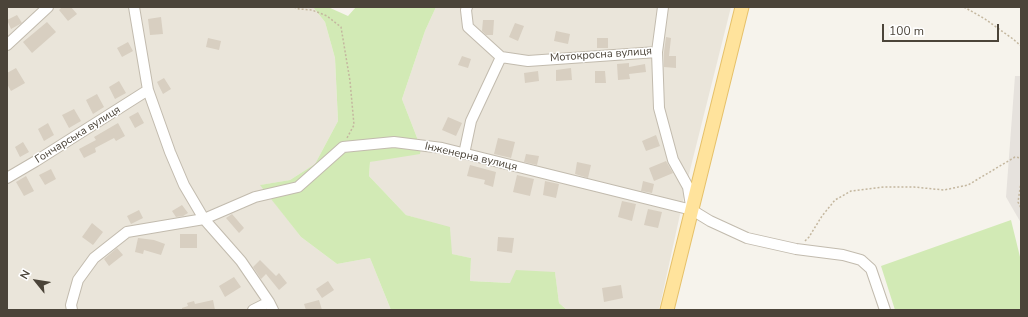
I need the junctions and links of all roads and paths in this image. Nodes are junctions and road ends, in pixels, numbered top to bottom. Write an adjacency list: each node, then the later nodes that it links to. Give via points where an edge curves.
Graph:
1 (48, 7): 8 (street)
2 (134, 7): 12 (street)
3 (294, 7): 13 (path, via 327,16 341,27 354,125)
4 (663, 7): 10 (street, Мотокросна вулиця)
5 (742, 7): 19 (main road)
6 (964, 7): 9 (path)
7 (467, 8): 11 (street, via 468,27)
8 (7, 45)
9 (1021, 46)
10 (657, 52): 11 (street, Мотокросна вулиця, via 528,61); 19 (street, via 659,108 673,160 688,187)
11 (501, 57): 14 (street, via 471,121)
12 (148, 90): 16 (street, Гончарська вулиця); 20 (street, via 184,185)
13 (343, 147): 14 (street, Інженерна вулиця, via 394,142 442,148); 20 (street, via 298,187 255,197)
14 (464, 154): 19 (street, Інженерна вулиця)
15 (1021, 158): 21 (path, via 1015,157 968,185 944,190 884,187 851,191 835,200 809,237)
16 (7, 178)
17 (1021, 182): 18 (path, via 1018,202)
18 (1021, 208)
19 (692, 210): 21 (street, Інженерна вулиця, via 710,222 747,238); 25 (main road)
20 (204, 219): 22 (street, via 241,261); 23 (street, via 127,232 94,258 78,280)
21 (796, 249): 26 (street, Інженерна вулиця, via 861,260 871,269)
22 (271, 306): 24 (street)
23 (72, 310)
24 (253, 310)
25 (667, 310)
26 (885, 310)

